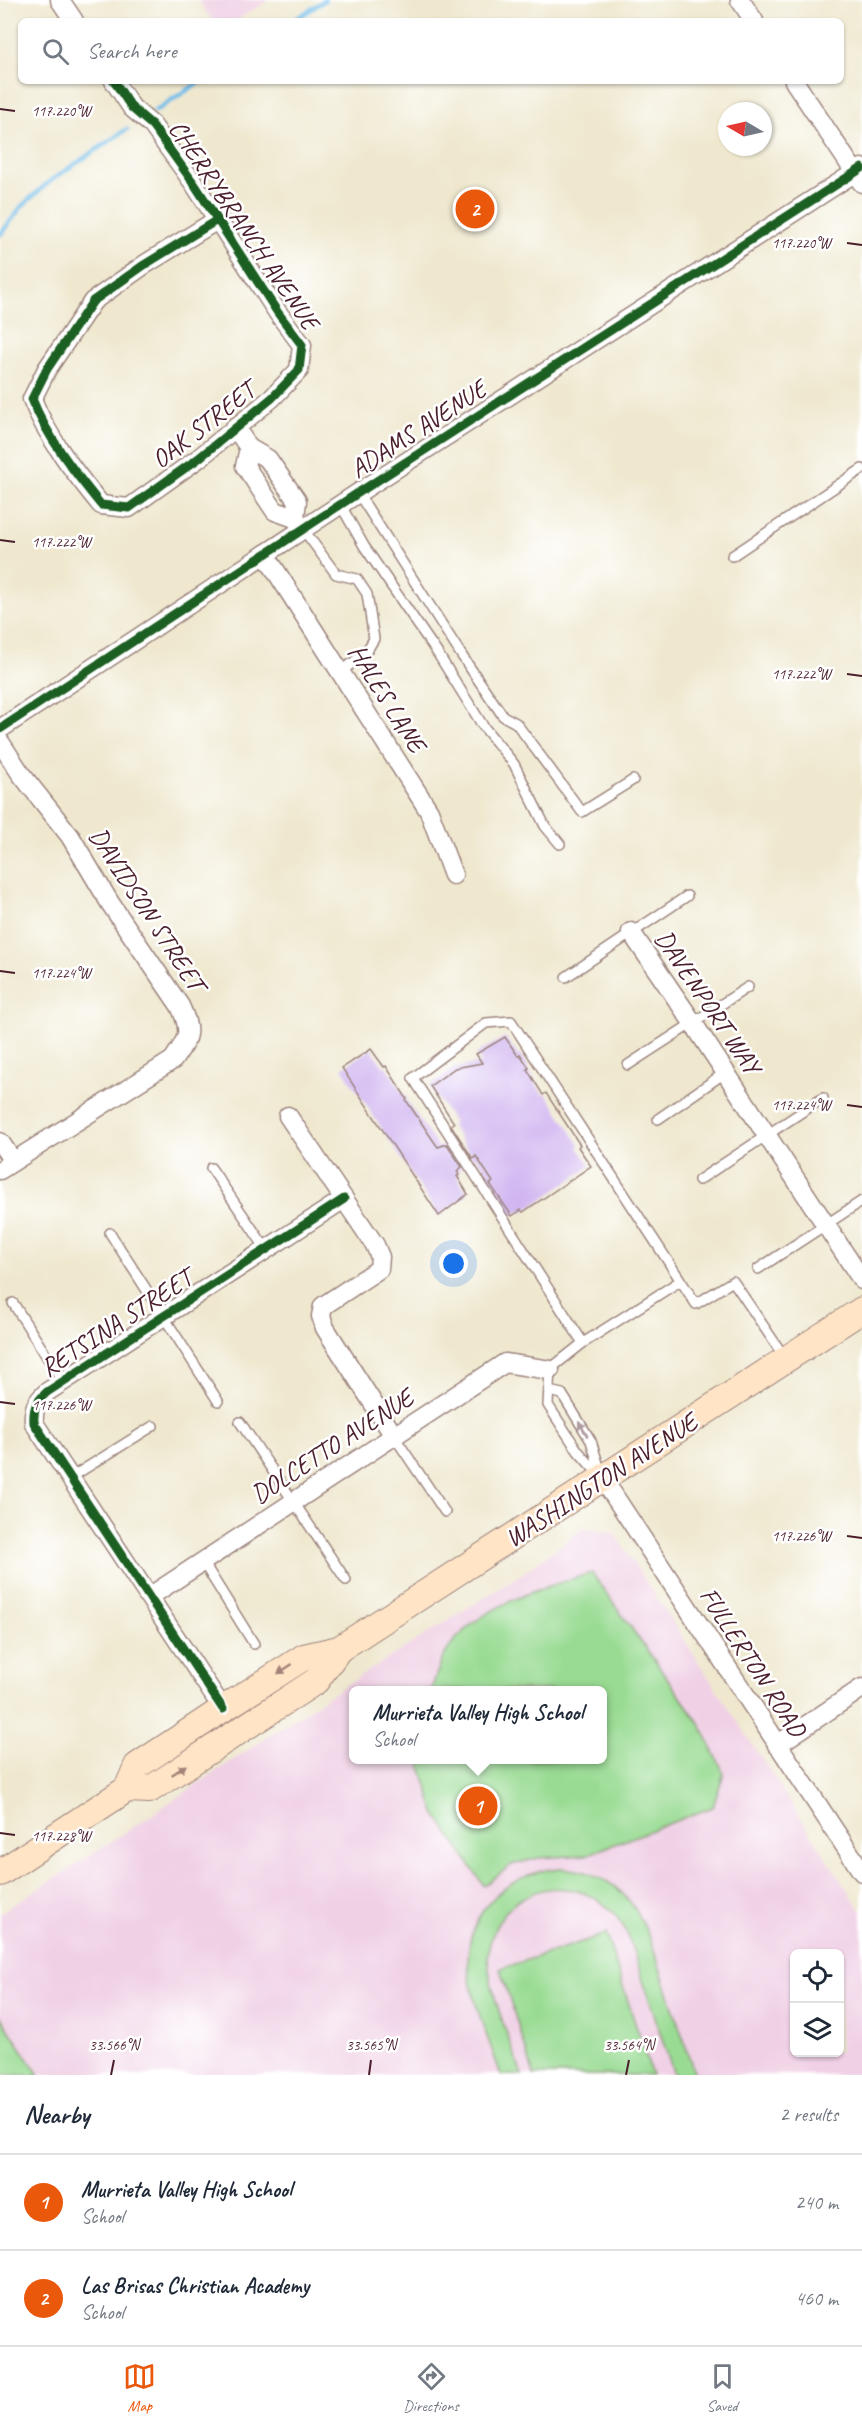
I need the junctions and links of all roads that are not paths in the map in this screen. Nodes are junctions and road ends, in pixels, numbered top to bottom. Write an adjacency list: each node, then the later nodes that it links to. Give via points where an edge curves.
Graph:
1 (60, 0): 3 (street)
2 (740, 0): 4 (street)
3 (72, 18)
4 (752, 18)
5 (116, 84): 8 (street, CHERRYBRANCH AVENUE, via 132,108 152,124)
6 (796, 84): 7 (street)
7 (860, 175): 15 (street, ADAMS AVENUE)
8 (217, 220): 9 (street, CHERRYBRANCH AVENUE, via 302,345); 10 (street, OAK STREET, via 93,301 32,399 63,454 101,505 129,508 200,458)
9 (299, 370): 10 (street, OAK STREET)
10 (235, 427): 11 (street)
11 (249, 448): 13 (street, via 268,459); 14 (street, via 245,466)
12 (862, 470): 19 (lane)
13 (278, 473): 14 (street); 17 (street, via 297,501)
14 (259, 487): 17 (street, via 275,511)
15 (358, 493): 16 (street, ADAMS AVENUE); 23 (lane, via 503,716 516,723 582,812)
16 (340, 504): 17 (street, ADAMS AVENUE); 24 (lane, via 483,726 514,764 545,826)
17 (299, 524): 18 (street, ADAMS AVENUE); 20 (lane, via 336,574 357,579 367,594 374,639 366,652)
18 (265, 554): 20 (street, HALES LANE); 21 (street, ADAMS AVENUE)
19 (732, 556)
20 (341, 672): 25 (street, HALES LANE, via 429,811)
21 (0, 729)
22 (0, 742): 38 (street, DAVIDSON STREET, via 70,836 189,1024 185,1042 173,1060)
23 (633, 780)
24 (560, 844)
25 (453, 875)
26 (687, 897): 27 (lane)
27 (631, 932): 28 (lane); 30 (street, DAVENPORT WAY)
28 (566, 977)
29 (748, 987): 30 (lane)
30 (693, 1023): 31 (lane); 32 (street, DAVENPORT WAY)
31 (628, 1065)
32 (726, 1072): 35 (lane); 36 (street, DAVENPORT WAY)
33 (823, 1098): 36 (lane)
34 (288, 1116): 41 (street)
35 (657, 1119)
36 (767, 1136): 40 (lane); 43 (street, DAVENPORT WAY)
37 (0, 1142): 38 (street)
38 (6, 1166)
39 (211, 1168): 45 (lane)
40 (699, 1180)
41 (344, 1199): 45 (street, RETSINA STREET); 60 (street, via 375,1245 379,1269 322,1306 321,1316 324,1328)
42 (862, 1201): 43 (lane)
43 (826, 1225): 46 (lane); 47 (street, DAVENPORT WAY)
44 (110, 1233): 51 (lane)
45 (266, 1250): 51 (street, RETSINA STREET)
46 (758, 1269)
47 (862, 1280)
48 (680, 1281): 52 (lane); 52 (lane, via 511,1021 486,1023 413,1078); 53 (lane, via 696,1304 733,1281)
49 (13, 1303): 55 (lane)
50 (862, 1310): 53 (main road, WASHINGTON AVENUE)
51 (164, 1316): 55 (street, RETSINA STREET); 57 (lane)
52 (583, 1343): 54 (lane)
53 (785, 1358): 62 (main road, WASHINGTON AVENUE)
54 (550, 1370): 56 (lane); 60 (street, DOLCETTO AVENUE, via 505,1363)
55 (63, 1382): 61 (street, RETSINA STREET, via 37,1401 33,1411 34,1423)
56 (549, 1391): 62 (lane, via 548,1405 578,1451); 62 (lane, one-way to 56, via 591,1441 562,1394)
57 (219, 1401)
58 (240, 1422): 63 (lane)
59 (153, 1426): 61 (lane)
60 (394, 1436): 63 (street, DOLCETTO AVENUE); 64 (lane)
61 (70, 1478): 67 (street, RETSINA STREET)
62 (603, 1479): 69 (main road, WASHINGTON AVENUE); 72 (street, FULLERTON ROAD)
63 (293, 1503): 65 (street, DOLCETTO AVENUE); 66 (lane)
64 (445, 1512)
65 (203, 1562): 67 (street, DOLCETTO AVENUE); 68 (lane)
66 (346, 1580)
67 (149, 1597): 71 (street, RETSINA STREET)
68 (254, 1644)
69 (339, 1649): 71 (main road, WASHINGTON AVENUE, one-way to 71, via 304,1657); 73 (main road, WASHINGTON AVENUE, one-way to 69, via 149,1790 315,1681)
70 (862, 1688): 72 (street)
71 (223, 1709): 73 (main road, WASHINGTON AVENUE, via 137,1766)
72 (777, 1745): 74 (street, FULLERTON ROAD)
73 (127, 1789): 75 (main road, WASHINGTON AVENUE)
74 (862, 1872)
75 (0, 1873)

